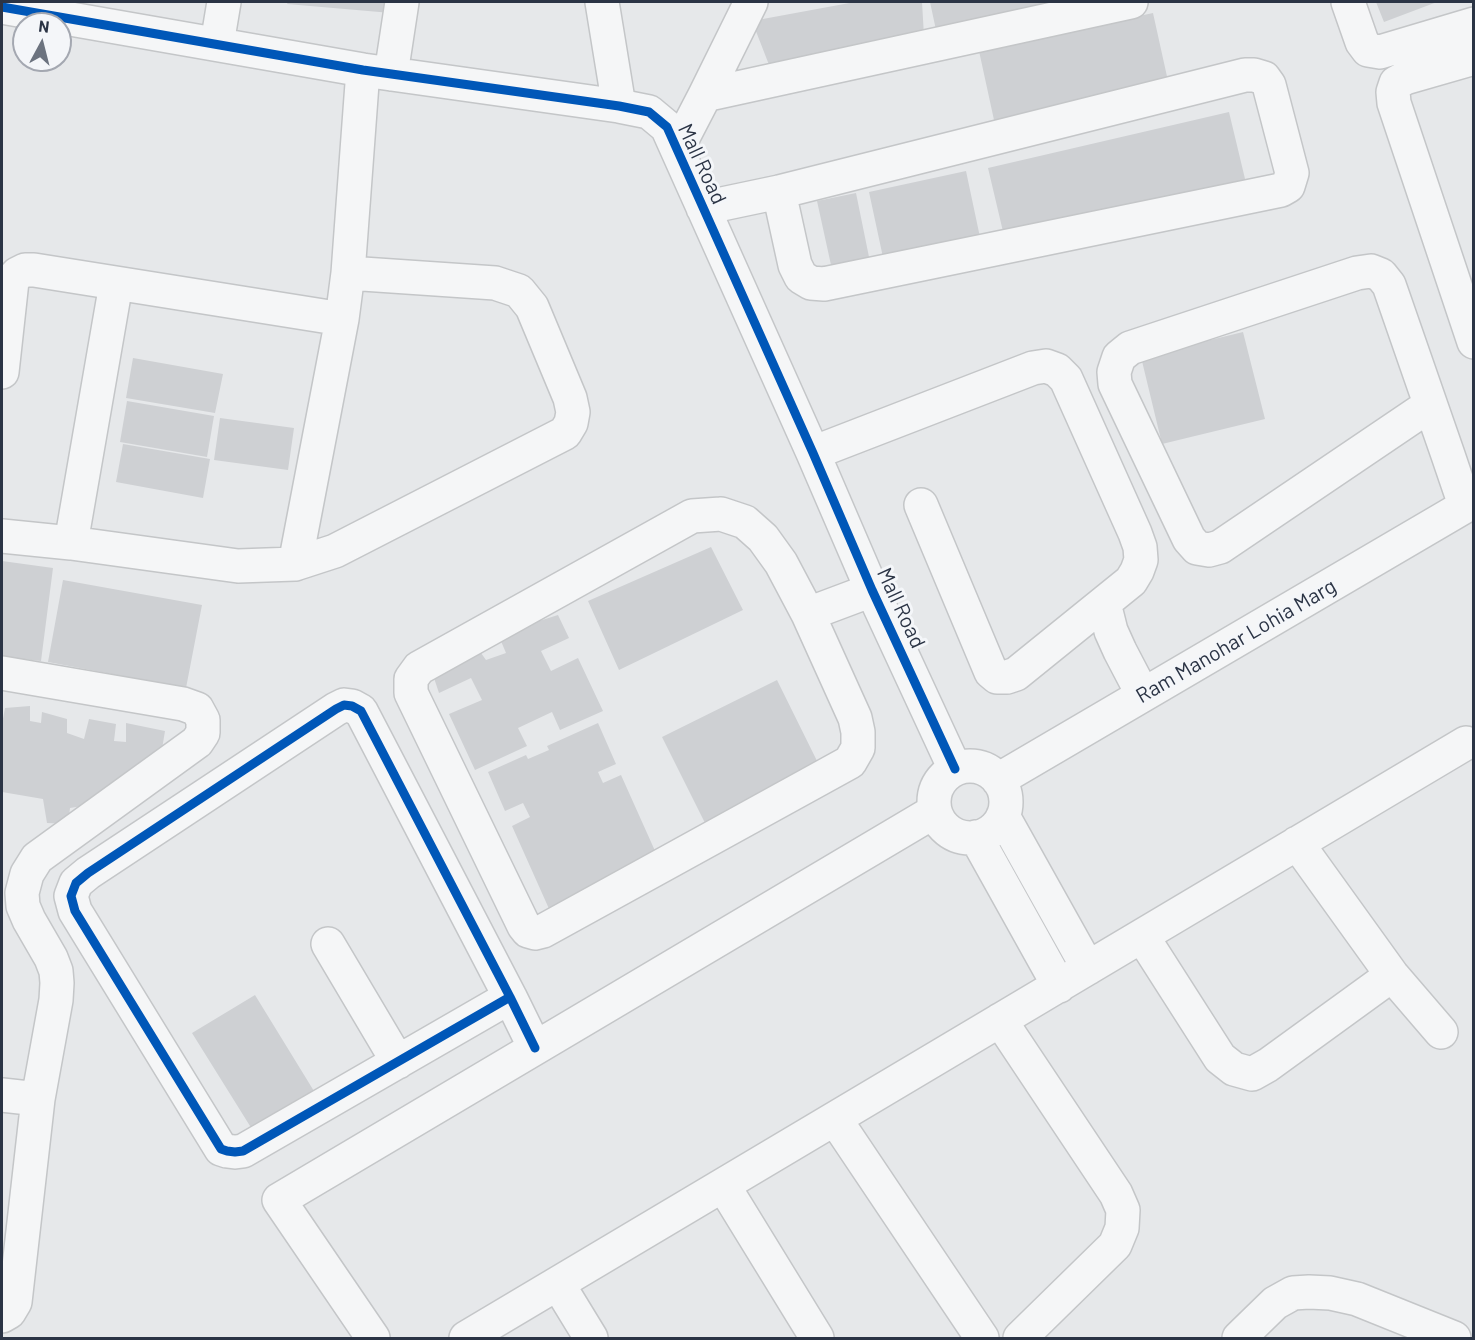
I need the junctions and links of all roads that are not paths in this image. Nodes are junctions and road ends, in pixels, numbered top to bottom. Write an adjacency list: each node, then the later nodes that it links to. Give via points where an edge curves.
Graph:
1 (224, 2): 9 (street)
2 (402, 2): 11 (street)
3 (602, 2): 13 (street)
4 (751, 2): 12 (street)
5 (1131, 2): 12 (street)
6 (1348, 2): 8 (street, via 1368,50 1380,52)
7 (2, 7): 9 (street, Mall Road)
8 (1473, 24)
9 (217, 44): 11 (street, Mall Road)
10 (1473, 58): 20 (street, via 1405,78 1396,82 1393,92)
11 (377, 72): 13 (street, Mall Road); 17 (street)
12 (705, 95): 14 (street)
13 (619, 106): 14 (street, Mall Road, via 649,112 667,128)
14 (677, 149): 16 (street, Mall Road)
15 (779, 192): 15 (street, via 1245,75 1264,78 1269,85 1292,173 1288,186 1281,190 824,284 801,277 795,265); 16 (street)
16 (703, 208): 23 (street, Mall Road)
17 (348, 273): 19 (street); 28 (street, via 495,284 519,291 532,307 570,398 572,423 565,433 335,552)
18 (116, 284): 19 (street); 21 (street, via 34,270 17,274 12,281); 27 (street)
19 (342, 319): 28 (street)
20 (1473, 342)
21 (2, 372)
22 (1430, 405): 22 (street, via 1220,547 1209,550 1197,548 1189,539 1115,384 1114,372 1119,357 1130,348 1371,271 1389,285); 24 (street)
23 (813, 453): 29 (street, Mall Road); 30 (street, via 1033,368 1046,366 1058,370 1066,379 1140,547 1141,560 1131,581)
24 (1469, 503): 33 (street, Ram Manohar Lohia Marg)
25 (921, 505): 30 (street, via 991,672 997,677 1016,674)
26 (2, 536): 27 (street)
27 (71, 543): 28 (street, via 238,566)
28 (295, 564)
29 (872, 590): 31 (street); 35 (street, Mall Road)
30 (1104, 603): 33 (street, via 1120,651)
31 (808, 614): 31 (street, via 855,718 858,748 850,762 543,931 528,931 411,693 411,678 419,668 692,516 721,514 745,522 781,563)
32 (2, 674): 52 (street, via 183,704 197,709 203,720 197,742 37,858 27,874 23,906 51,958 57,983)
33 (1143, 695): 36 (street, Ram Manohar Lohia Marg)
34 (1466, 743): 40 (street)
35 (956, 769): 36 (street, via 979,767); 37 (street, via 947,774 935,791)
36 (998, 780): 38 (street, via 1005,798)
37 (935, 811): 39 (street, via 952,833); 49 (street)
38 (1003, 816): 39 (street, via 996,826); 43 (street)
39 (976, 837): 45 (street)
40 (1297, 843): 41 (street); 44 (street)
41 (1142, 936): 43 (street); 44 (street, via 1220,1058 1234,1069 1252,1074)
42 (328, 944): 50 (street)
43 (1088, 968): 45 (street)
44 (1392, 975): 48 (street)
45 (1059, 986): 47 (street)
46 (510, 998): 49 (street); 50 (street); 50 (street, via 361,711 352,706 336,709 76,883 71,896 75,911 221,1149 243,1151)
47 (1000, 1020): 53 (street); 62 (street, via 1123,1210 1122,1228 1115,1245)
48 (1441, 1032)
49 (535, 1048): 57 (street, via 279,1200)
50 (398, 1062)
51 (2, 1095): 52 (street)
52 (38, 1099): 56 (street, via 15,1302)
53 (835, 1119): 54 (street); 61 (street)
54 (723, 1185): 55 (street); 60 (street)
55 (558, 1284): 58 (street); 59 (street)
56 (2, 1316)
57 (373, 1338)
58 (466, 1338)
59 (591, 1338)
60 (817, 1338)
61 (982, 1338)
62 (1020, 1338)
63 (1239, 1338): 64 (street, via 1275,1303 1293,1293 1330,1293 1357,1299)
64 (1454, 1338)

